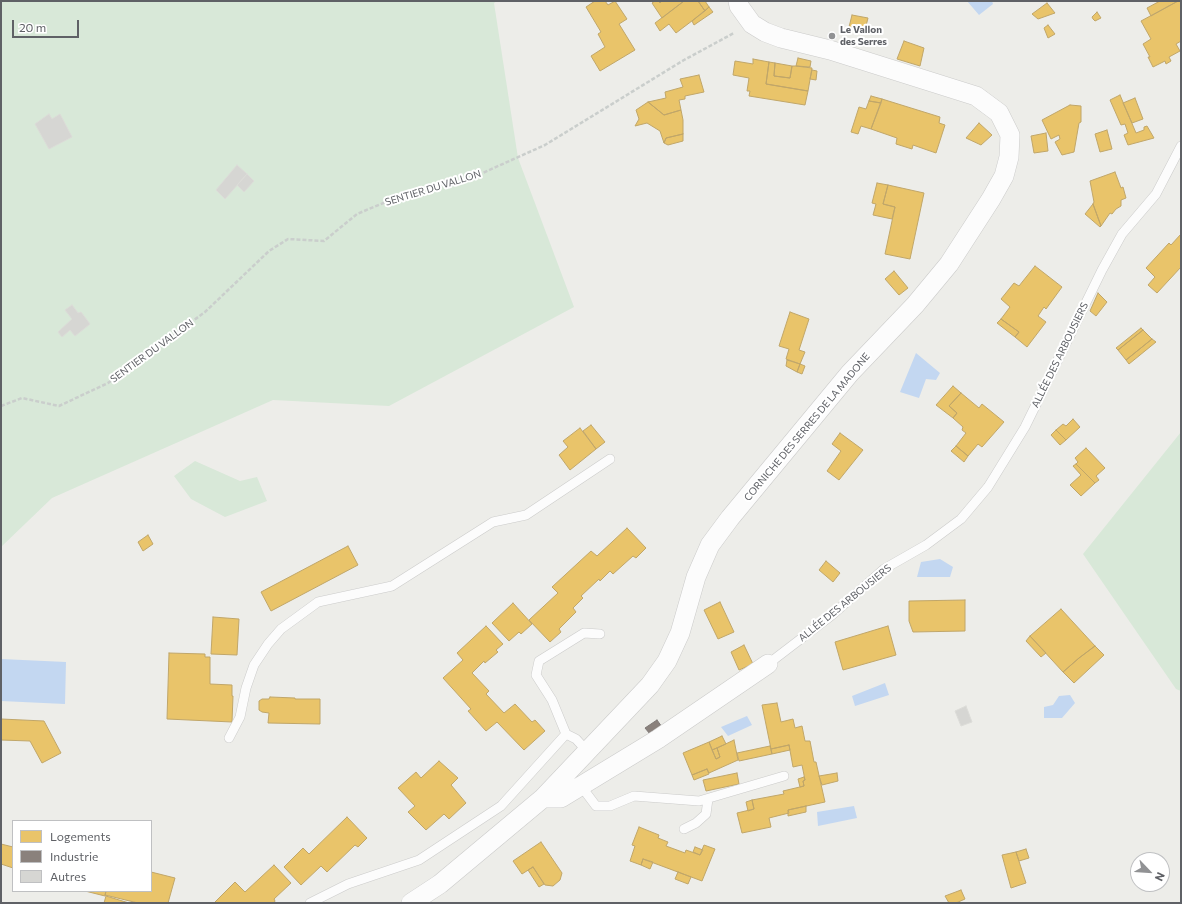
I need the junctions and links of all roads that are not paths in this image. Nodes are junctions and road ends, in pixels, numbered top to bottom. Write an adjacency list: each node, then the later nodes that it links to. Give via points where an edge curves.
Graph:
1 (738, 1): 8 (street, CORNICHE DES SERRES DE LA MADONE, via 752,24 764,32 976,96 999,113 1010,135 1009,157 1004,176 949,264 915,305 850,373 710,545 696,577 680,634 667,661 650,685)
2 (1181, 146): 5 (lane, ALLÉE DES ARBOUSIERS, via 1156,194 1122,234 1025,426 988,488 961,519 884,569 832,616)
3 (610, 459): 7 (lane, via 526,515 493,522 392,586 318,602 287,624 268,644 254,665 240,717)
4 (600, 634): 6 (lane, via 584,633 539,661 536,675 552,700)
5 (768, 664): 10 (street, ALLÉE DES ARBOUSIERS, via 658,740)
6 (566, 734): 8 (lane, via 576,739); 14 (lane, via 501,806 419,860 348,884)
7 (229, 738)
8 (587, 751): 11 (street, CORNICHE DES SERRES DE LA MADONE)
9 (784, 776): 12 (lane)
10 (581, 786): 11 (street, ALLÉE DES ARBOUSIERS, via 561,798); 12 (lane, via 596,806 610,806 634,796 699,801)
11 (543, 798): 15 (street, CORNICHE DES SERRES DE LA MADONE, via 440,884)
12 (708, 798): 13 (lane, via 706,814)
13 (684, 829)
14 (310, 903)
15 (411, 903)

